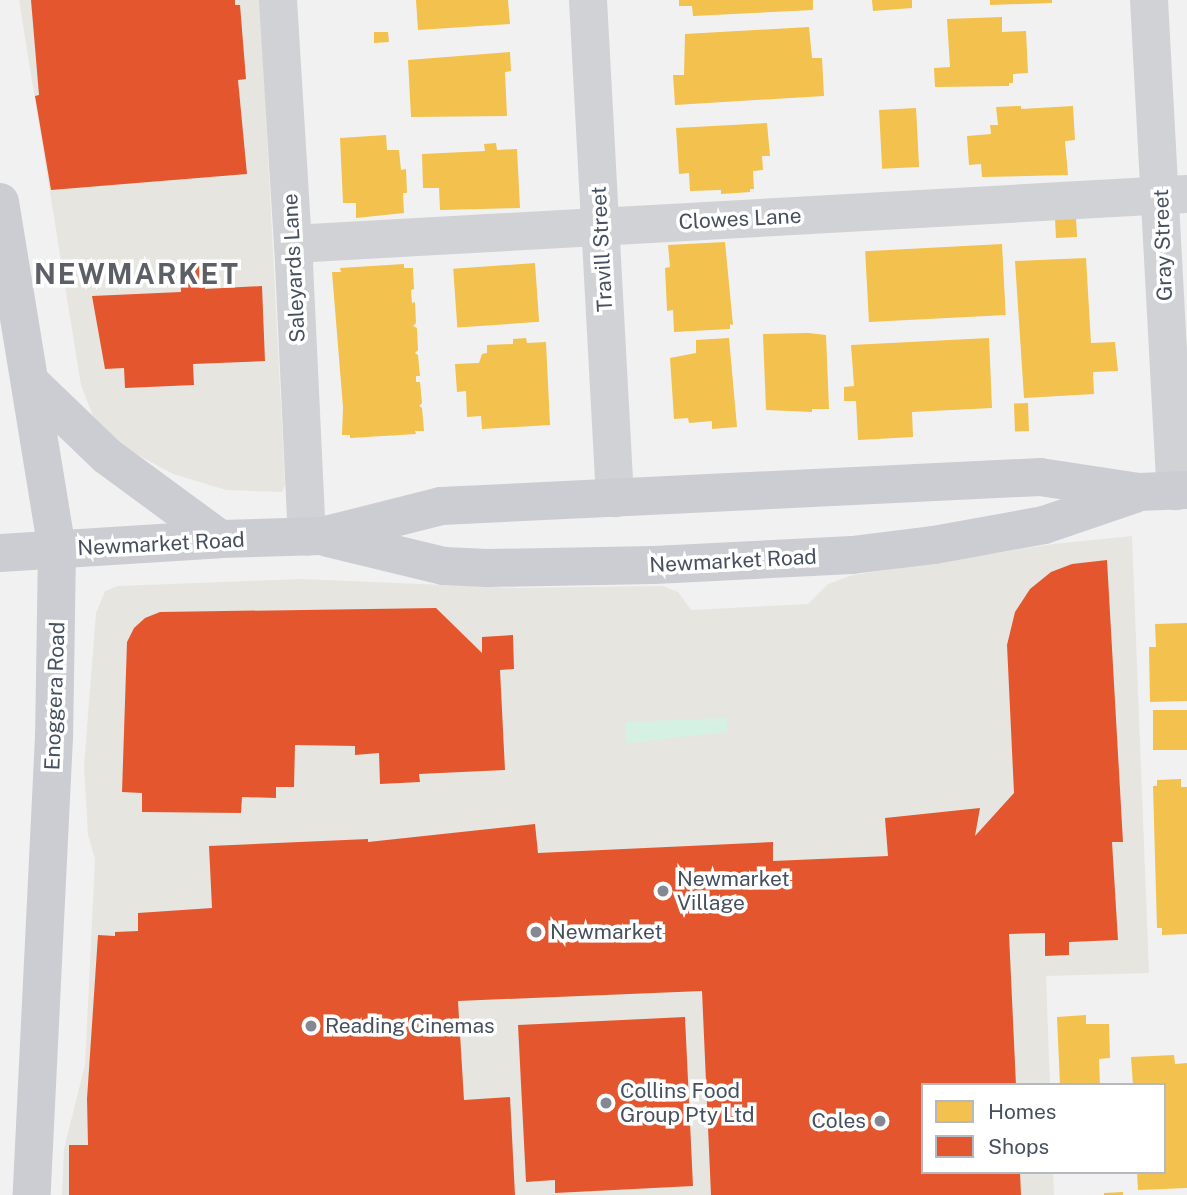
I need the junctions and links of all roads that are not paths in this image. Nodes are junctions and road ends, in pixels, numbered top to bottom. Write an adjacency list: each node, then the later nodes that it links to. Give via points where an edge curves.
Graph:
1 (278, 0): 7 (street, Saleyards Lane)
2 (588, 0): 6 (street, Travill Street)
3 (1149, 0): 4 (street, Gray Street)
4 (1174, 195): 6 (street, Clowes Lane); 9 (street, Gray Street)
5 (0, 202): 8 (main road, Enoggera Road)
6 (600, 226): 7 (street, Clowes Lane); 10 (street, Travill Street)
7 (293, 244): 11 (street, Saleyards Lane)
8 (31, 383): 12 (main road, via 107,456); 13 (main road, Enoggera Road)
9 (1167, 491): 10 (main road, Newmarket Road, via 1040,477); 11 (main road, Newmarket Road, via 1032,527 934,545 821,557 486,568 444,566)
10 (615, 498): 11 (main road, Newmarket Road, via 441,506)
11 (314, 537): 12 (main road, Newmarket Road)
12 (220, 539): 13 (main road, Newmarket Road)
13 (57, 550): 14 (main road, Newmarket Road); 15 (main road, Enoggera Road, via 55,724)
14 (0, 554)
15 (32, 1195)

